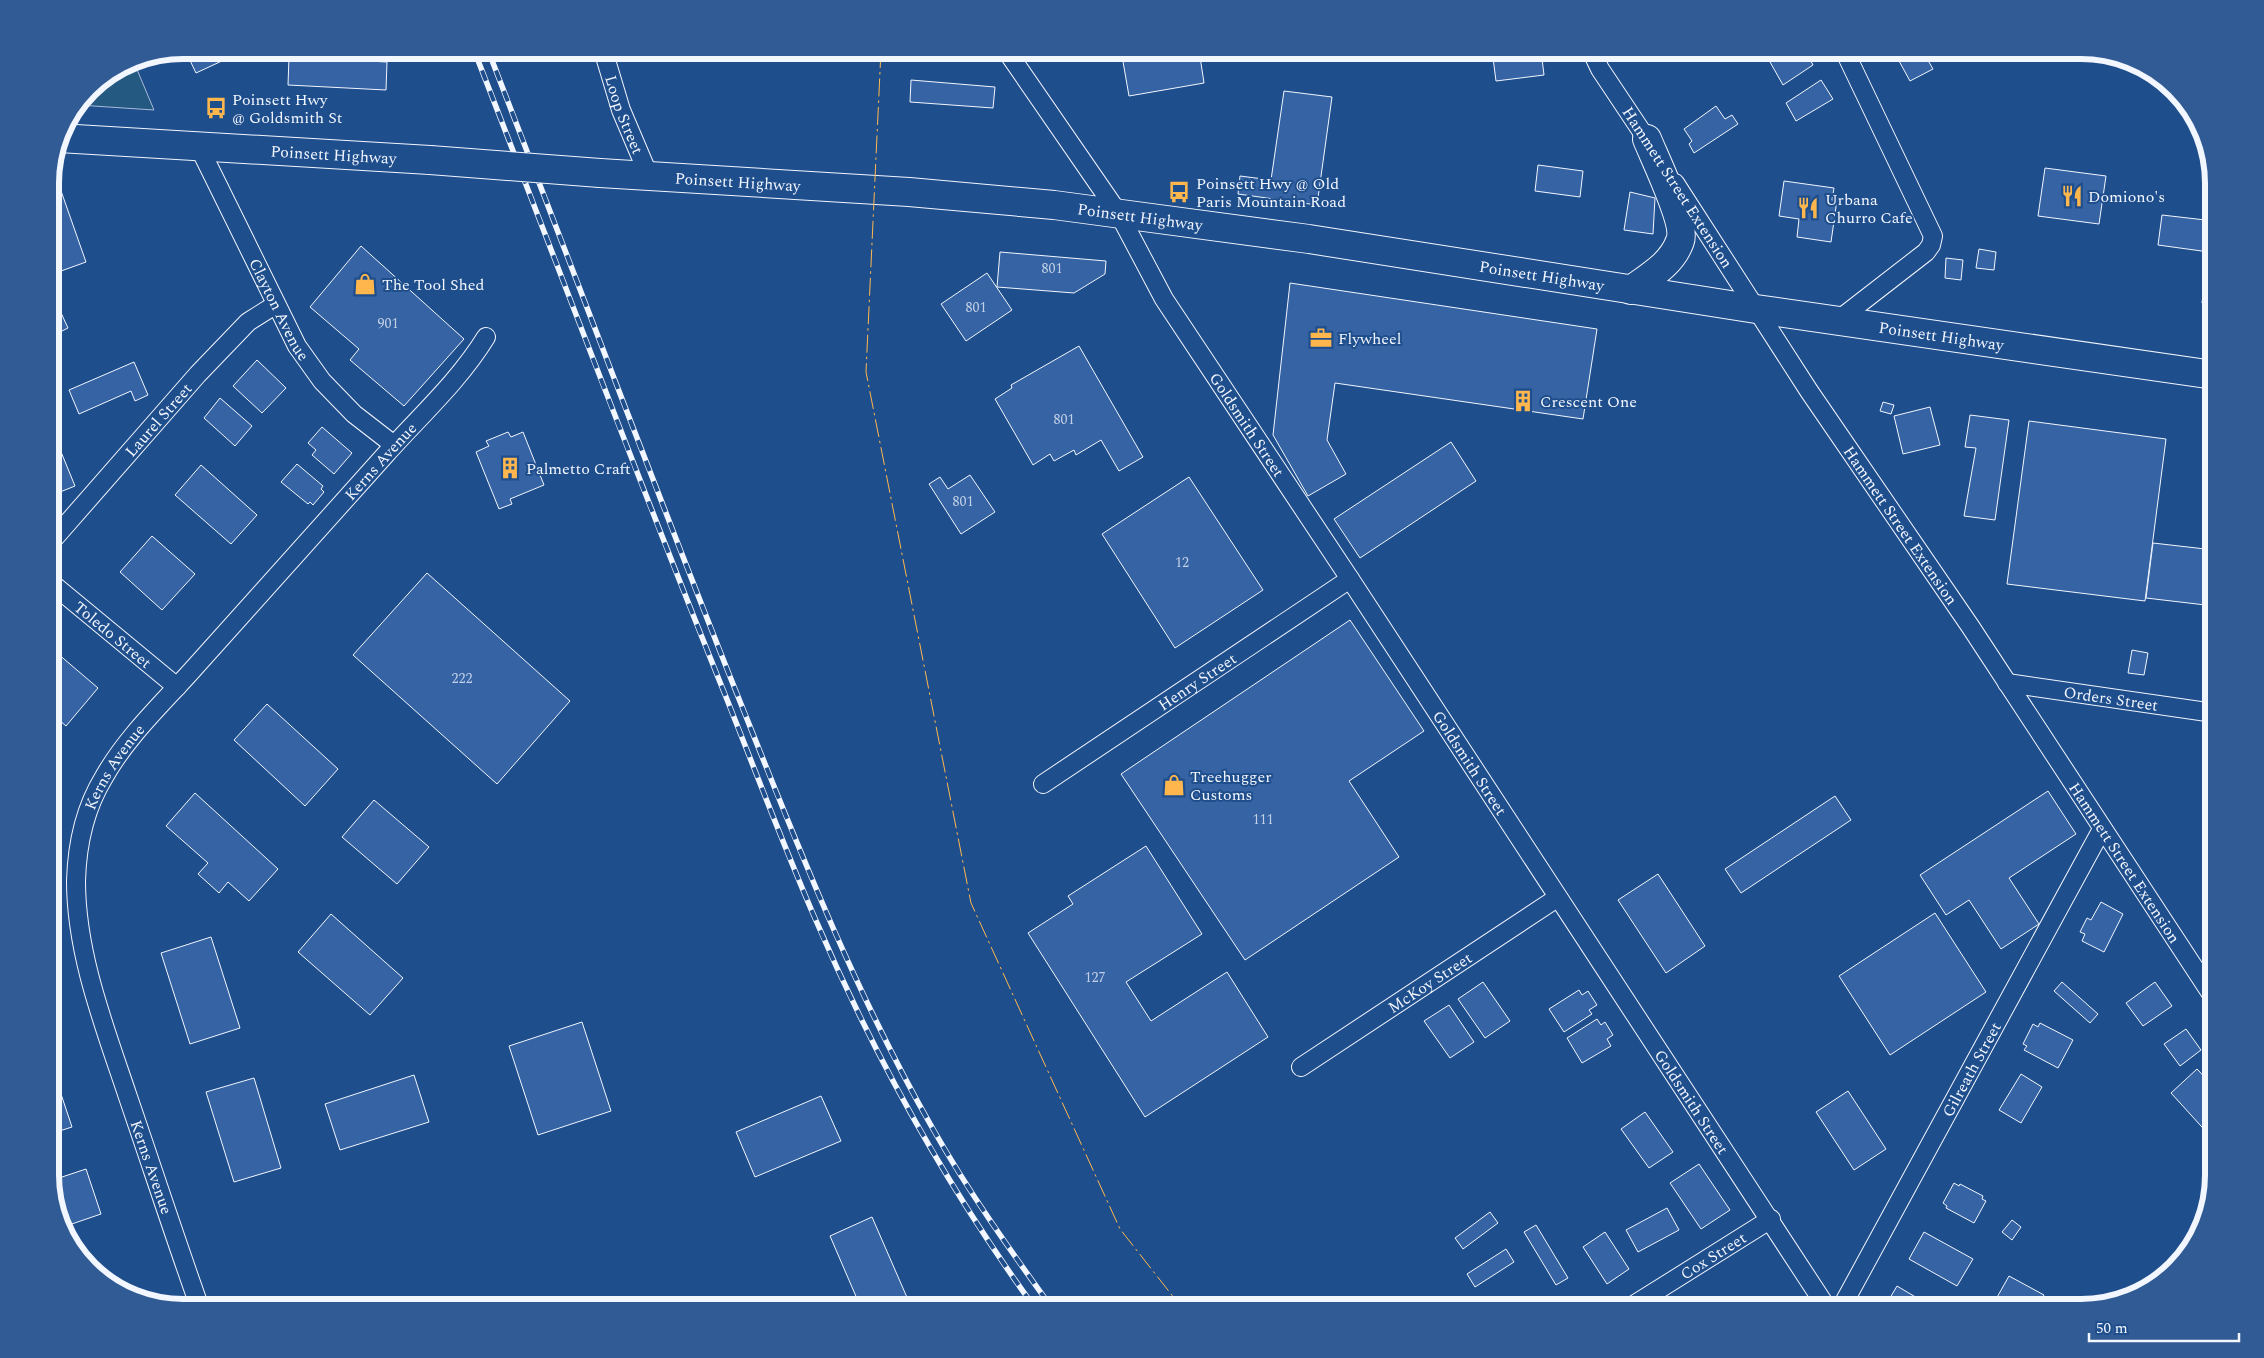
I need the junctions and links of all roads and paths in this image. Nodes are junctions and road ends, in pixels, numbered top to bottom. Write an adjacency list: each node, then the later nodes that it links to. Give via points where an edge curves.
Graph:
1 (606, 59): 8 (street, Loop Street, via 621,110)
2 (1012, 59): 9 (street, Goldsmith Street)
3 (1596, 59): 6 (street, Hammett Street Extension)
4 (1848, 59): 13 (street, via 1933,236 1926,252)
5 (67, 138): 7 (highway, Poinsett Highway)
6 (1646, 139): 10 (highway, via 1680,219 1681,240 1661,269); 12 (street, Hammett Street Extension)
7 (199, 147): 8 (highway, Poinsett Highway, bridge); 11 (street, Clayton Avenue)
8 (649, 176): 9 (highway, Poinsett Highway, via 1034,203)
9 (1119, 214): 10 (highway, Poinsett Highway, via 1309,238); 18 (street, Goldsmith Street, via 1164,299)
10 (1632, 290): 12 (highway, Poinsett Highway)
11 (275, 305): 16 (street, Clayton Avenue, via 296,346 322,381 354,414); 17 (street, Laurel Street, via 248,322 204,368)
12 (1756, 309): 13 (highway, Poinsett Highway); 20 (street, Hammett Street Extension)
13 (1837, 321): 15 (highway, Poinsett Highway)
14 (486, 337): 16 (street, Kerns Avenue, via 469,362)
15 (2205, 374)
16 (394, 445): 21 (street, Kerns Avenue)
17 (59, 533)
18 (1350, 579): 23 (street, Henry Street); 25 (street, Goldsmith Street)
19 (59, 589): 21 (street, Toledo Street)
20 (2007, 683): 22 (street, Orders Street); 24 (street, Hammett Street Extension)
21 (177, 687): 29 (street, Kerns Avenue, via 104,776 84,822 76,880 87,963 103,1023)
22 (2205, 712)
23 (1043, 784)
24 (2102, 829): 26 (street, Hammett Street Extension); 32 (street, Gilreath Street)
25 (1557, 898): 27 (street, McKoy Street); 28 (street, Goldsmith Street)
26 (2205, 984)
27 (1302, 1067)
28 (1770, 1219): 30 (street, Cox Street); 31 (street, Goldsmith Street)
29 (197, 1299)
30 (1643, 1299)
31 (1821, 1299)
32 (1846, 1299)

